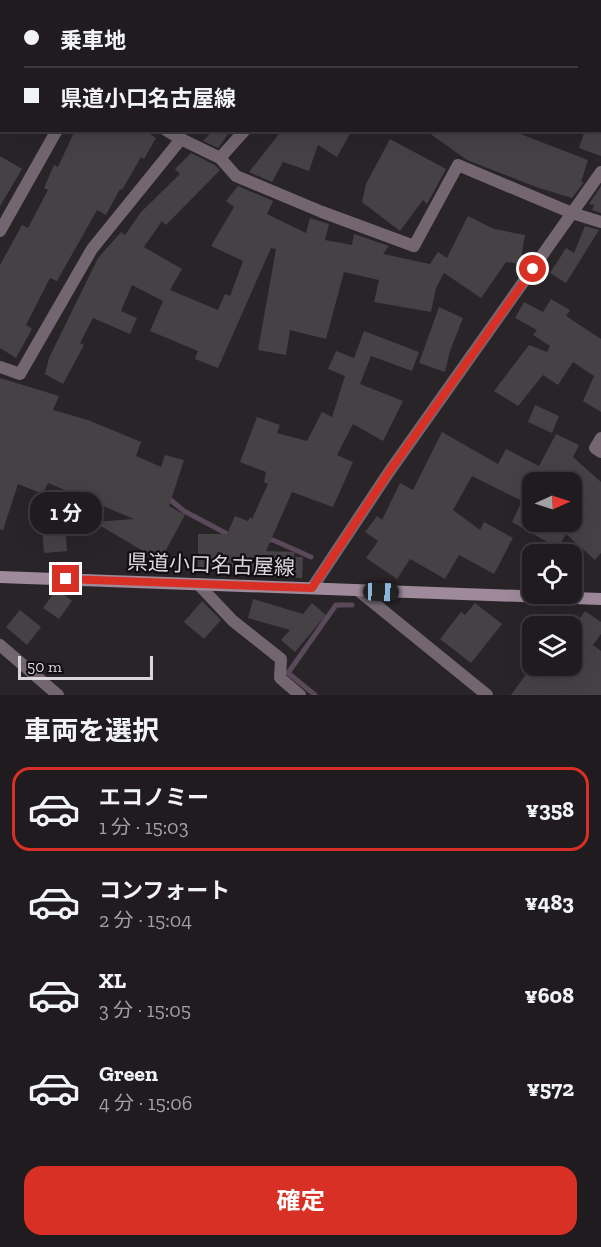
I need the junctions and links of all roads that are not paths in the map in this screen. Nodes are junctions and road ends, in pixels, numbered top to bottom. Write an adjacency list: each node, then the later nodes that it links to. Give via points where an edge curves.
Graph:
1 (56, 132): 9 (street)
2 (169, 132): 4 (street)
3 (243, 132): 5 (street)
4 (181, 139): 5 (street); 10 (street, via 92,249 20,375)
5 (220, 158): 7 (street, via 236,176 414,246 458,165)
6 (601, 172): 7 (street)
7 (572, 213): 8 (street); 15 (street)
8 (601, 222)
9 (0, 231)
10 (0, 368)
11 (601, 438): 12 (street, via 595,448)
12 (601, 452)
13 (0, 576): 14 (main road, 県道小口名古屋線)
14 (198, 584): 15 (main road, 県道小口名古屋線); 20 (street, via 234,621 281,659 279,678)
15 (312, 588): 16 (main road, 県道小口名古屋線)
16 (359, 591): 17 (main road, 県道小口名古屋線); 21 (street)
17 (601, 599)
18 (0, 645): 19 (street)
19 (57, 695)
20 (300, 695)
21 (487, 695)

